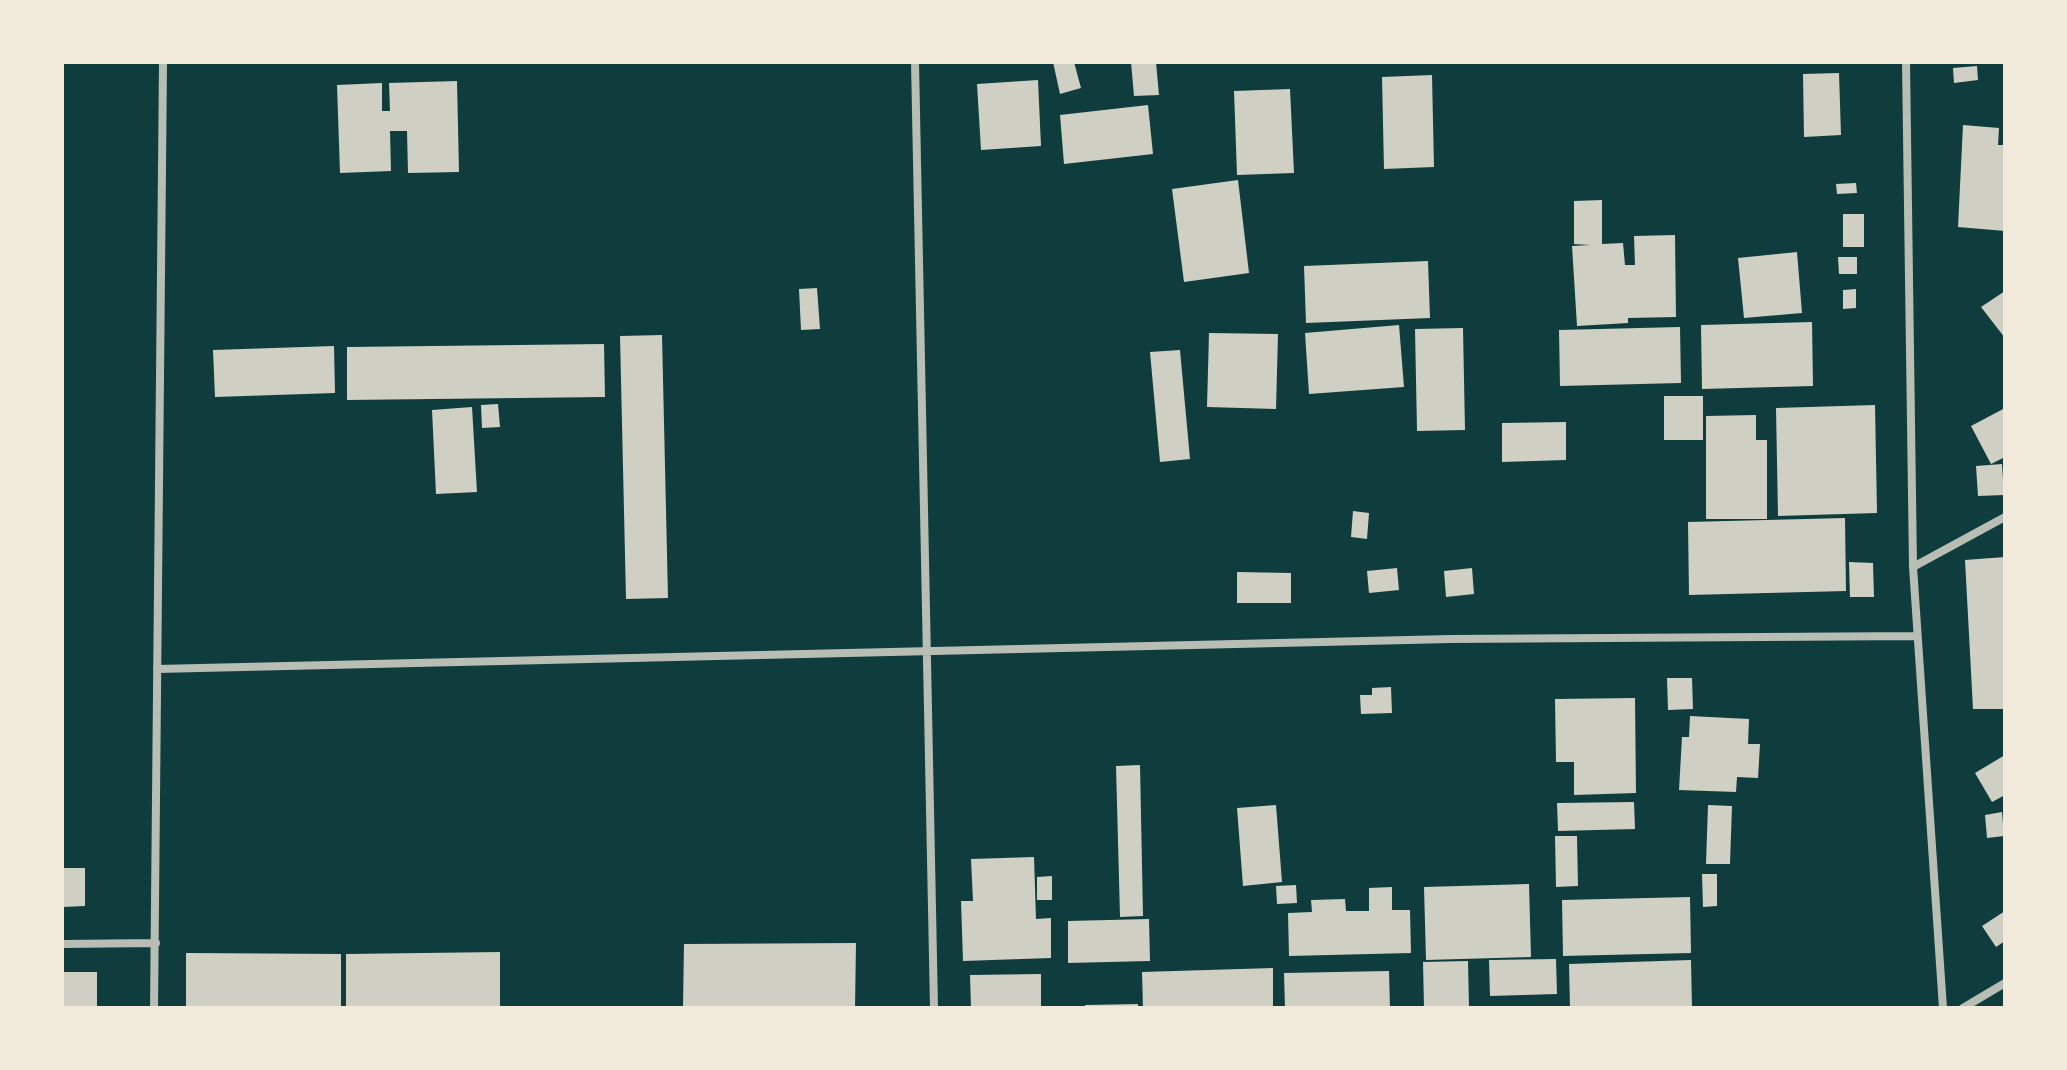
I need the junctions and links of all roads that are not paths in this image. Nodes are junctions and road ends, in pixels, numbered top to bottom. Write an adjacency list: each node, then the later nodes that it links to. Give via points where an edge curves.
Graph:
1 (163, 62): 8 (street)
2 (915, 62): 7 (street)
3 (1906, 62): 5 (street)
4 (2005, 517): 5 (street)
5 (1913, 567): 6 (street)
6 (1917, 636): 7 (street, via 1435,639); 14 (street)
7 (927, 651): 8 (street); 13 (street)
8 (157, 669): 9 (street)
9 (156, 943): 10 (street); 12 (street)
10 (62, 944)
11 (2005, 983): 15 (street)
12 (154, 1008)
13 (934, 1008)
14 (1943, 1008)
15 (1963, 1008)

